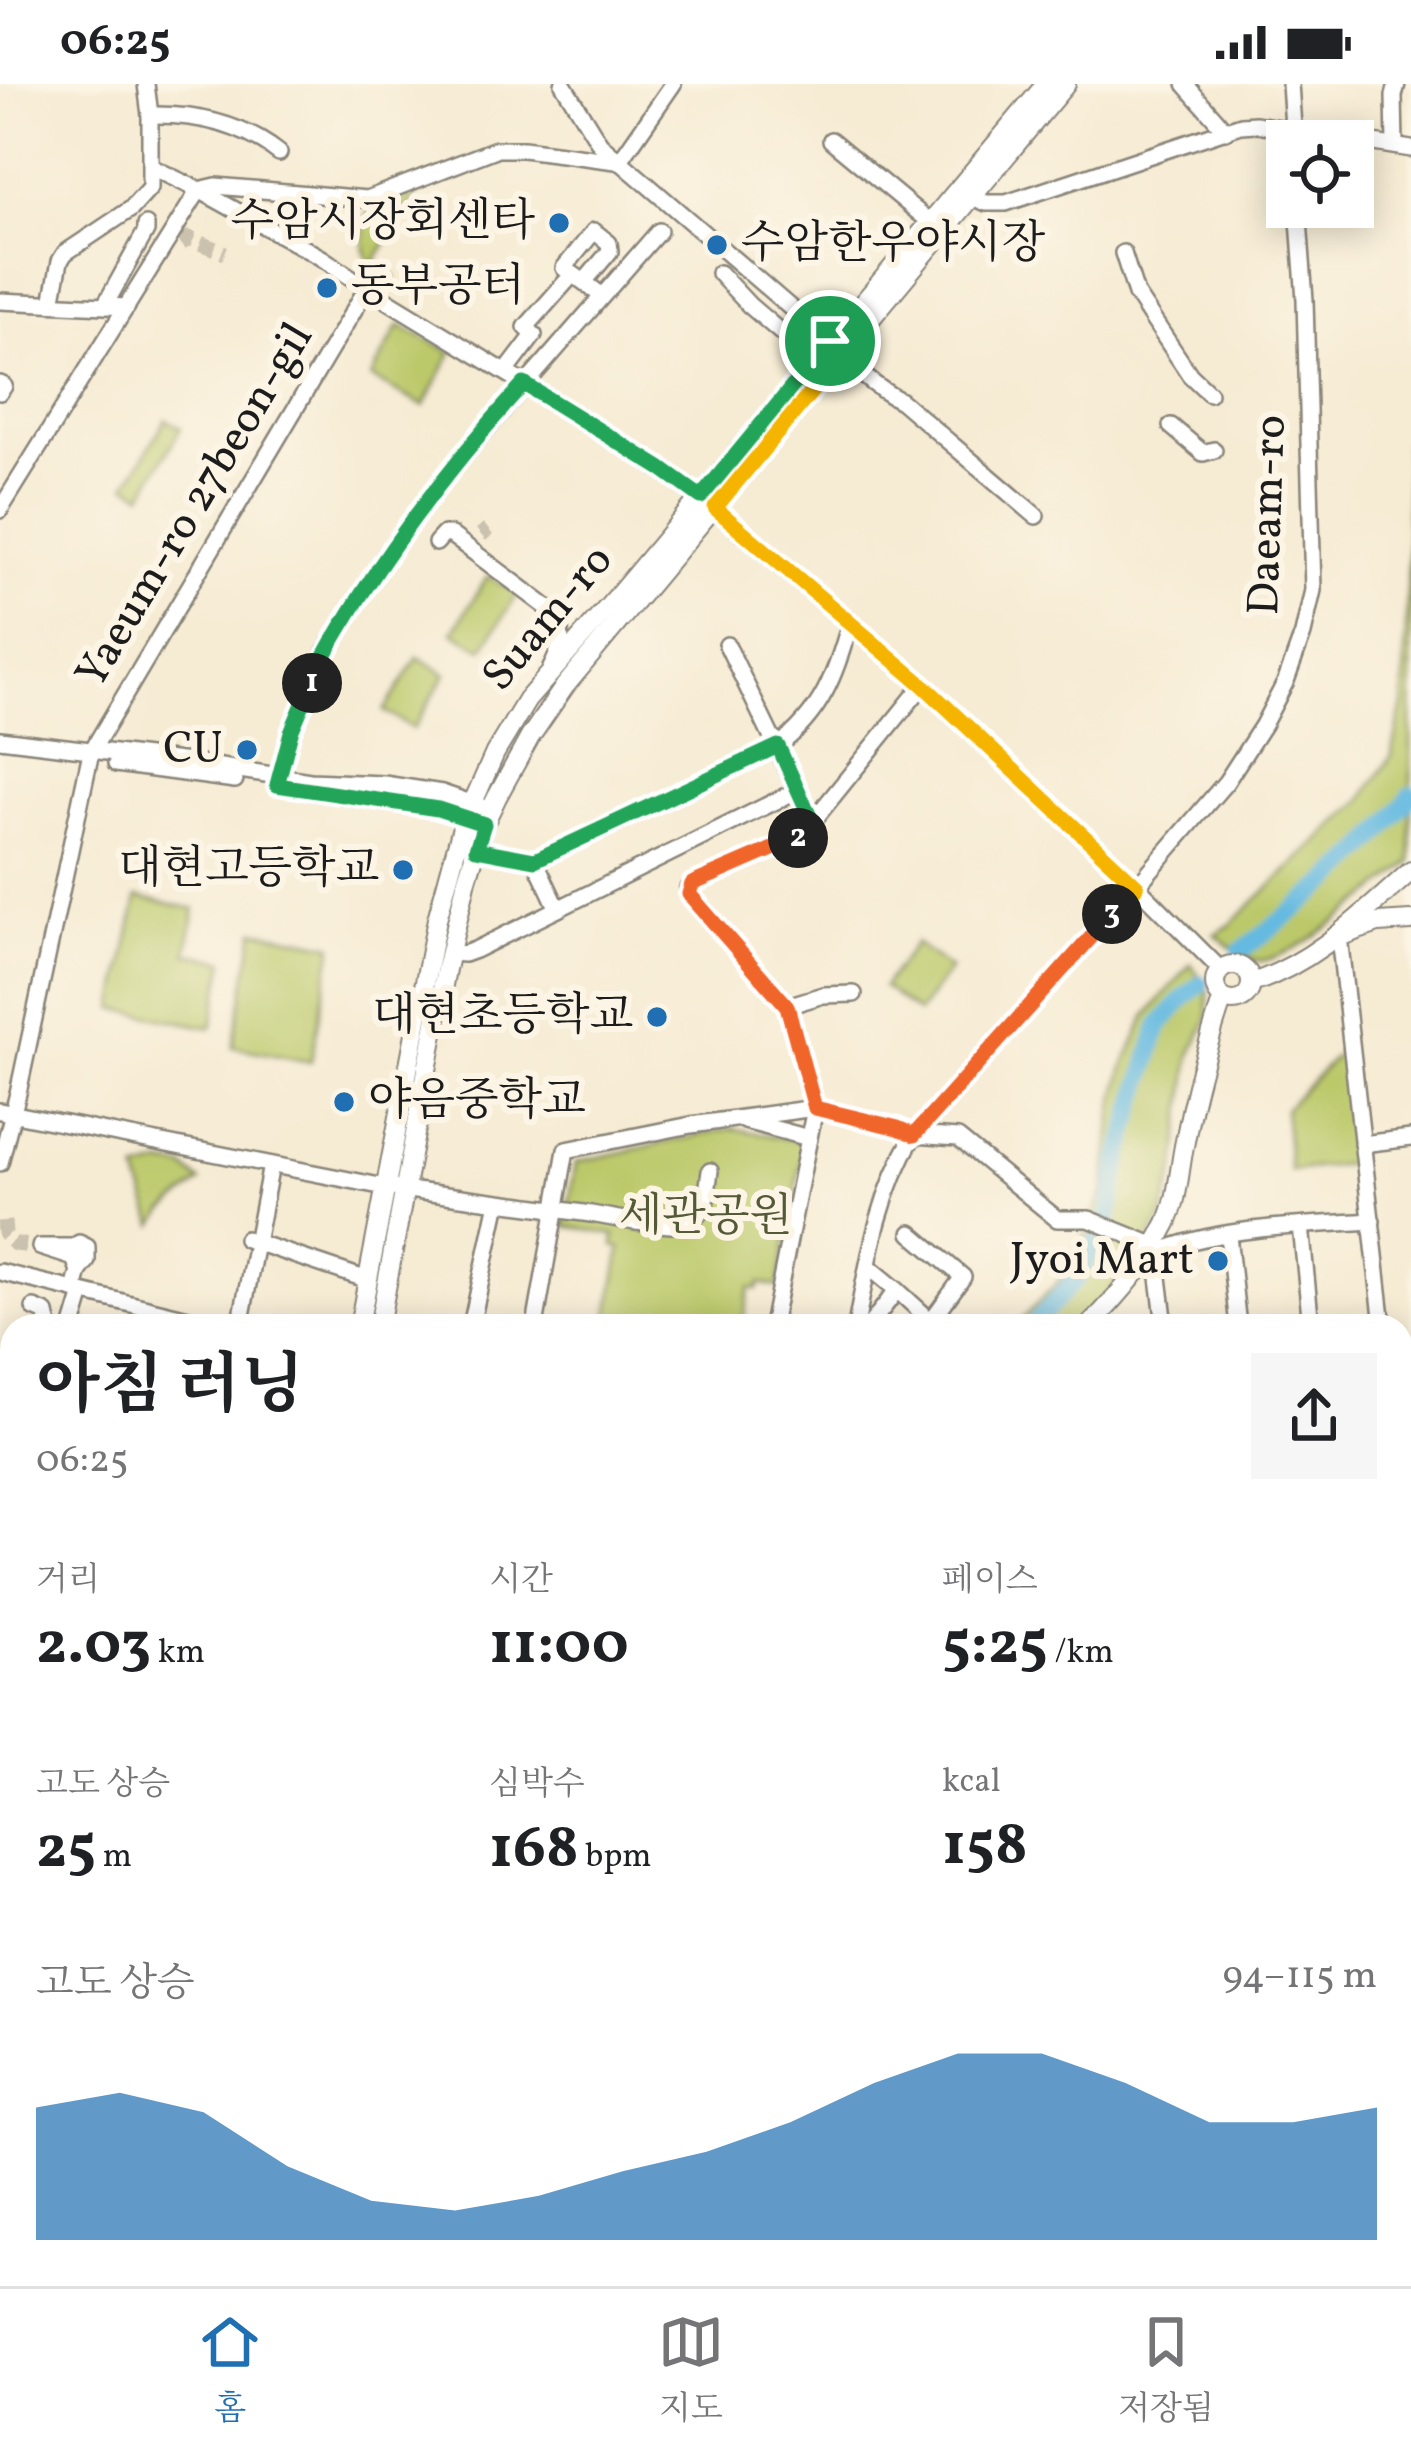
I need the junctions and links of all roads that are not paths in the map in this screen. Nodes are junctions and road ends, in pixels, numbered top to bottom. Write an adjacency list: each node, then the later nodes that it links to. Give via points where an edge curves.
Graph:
1 (146, 84): 9 (street)
2 (563, 84): 16 (street)
3 (673, 84): 16 (street)
4 (1046, 84): 20 (main road, Suam-ro)
5 (1066, 84): 19 (main road, Suam-ro)
6 (1185, 84): 12 (street)
7 (1290, 84): 10 (street)
8 (1397, 84): 14 (street)
9 (150, 115): 15 (street, via 219,122); 17 (street)
10 (1292, 120)
11 (1266, 127): 12 (street)
12 (1226, 130): 19 (street, via 1006,203)
13 (831, 140): 20 (street)
14 (1403, 148)
15 (279, 153)
16 (619, 162): 18 (street, via 496,149 367,199); 32 (street)
17 (151, 167): 18 (street); 29 (street, via 150,188 131,209 64,253)
18 (199, 190): 26 (street); 31 (street)
19 (973, 197): 32 (main road, Suam-ro)
20 (930, 222): 32 (main road, Suam-ro)
21 (146, 225): 30 (street)
22 (1300, 228): 58 (street, Daeam-ro, via 1313,536 1303,634 1286,681 1226,782)
23 (659, 231): 27 (street)
24 (1123, 253): 35 (street, via 1136,293)
25 (719, 273): 32 (street, via 799,348)
26 (367, 288): 33 (street); 46 (street, Yaeum-ro 27beon-gil)
27 (602, 296): 33 (street, via 578,278 526,327 534,335); 34 (street)
28 (0, 301): 29 (street)
29 (52, 303): 30 (street)
30 (104, 305): 31 (street)
31 (127, 307): 39 (street)
32 (830, 343): 38 (main road, Suam-ro); 41 (street)
33 (506, 372): 34 (street)
34 (524, 384): 38 (street); 40 (street)
35 (1209, 393)
36 (1172, 426): 37 (street, via 1203,453)
37 (1214, 450)
38 (708, 502): 42 (street); 44 (main road, Suam-ro); 53 (main road, Suam-ro)
39 (0, 510)
40 (418, 513): 44 (street, via 439,525 439,540 451,536 556,617 561,642); 51 (street, via 325,652)
41 (1036, 516)
42 (850, 623): 45 (street); 48 (street, via 826,692)
43 (727, 645): 48 (street)
44 (543, 681): 53 (main road, Suam-ro, via 514,720)
45 (923, 685): 54 (street); 58 (street)
46 (109, 725): 49 (street); 50 (street, Yaeum-ro 27beon-gil)
47 (4, 742): 50 (street)
48 (778, 746): 52 (street); 56 (street)
49 (124, 755): 50 (street); 51 (street)
50 (90, 756): 51 (street); 71 (street, Yaeum-ro 27beon-gil)
51 (277, 780): 53 (street, via 442,793)
52 (798, 790): 54 (street); 60 (street)
53 (478, 813): 55 (main road, Suam-ro); 80 (main road, Suam-ro, via 448,873 432,941)
54 (812, 821): 69 (street, via 800,837 688,888)
55 (476, 849): 56 (street); 64 (main road, Suam-ro)
56 (535, 860): 60 (street)
57 (1411, 871): 59 (main road)
58 (1137, 886): 65 (street); 73 (street, Daeam-ro)
59 (1391, 889): 61 (main road); 62 (main road)
60 (558, 909): 64 (street, via 475,950)
61 (1367, 909): 62 (main road); 63 (main road)
62 (1408, 913): 63 (main road)
63 (1339, 936): 66 (main road); 76 (street)
64 (449, 953): 80 (main road, Suam-ro)
65 (1216, 964): 66 (main road, via 1243,968); 68 (main road)
66 (1252, 983): 68 (main road, via 1239,1000)
67 (854, 994): 69 (street)
68 (1223, 998): 88 (main road, via 1177,1195)
69 (787, 1006): 70 (street)
70 (815, 1108): 72 (street); 73 (street); 74 (street)
71 (6, 1112): 77 (street, Yaeum-ro 27beon-gil); 78 (street)
72 (739, 1119): 74 (street); 82 (street, via 566,1150)
73 (914, 1135): 88 (street, via 958,1138 1057,1219 1089,1220); 90 (street, Daeam-ro, via 883,1200)
74 (809, 1138): 104 (street)
75 (1411, 1138): 76 (street)
76 (1362, 1144): 83 (street)
77 (0, 1163)
78 (271, 1165): 80 (street); 87 (street)
79 (710, 1171): 82 (street, via 705,1207 693,1220 671,1225)
80 (394, 1188): 81 (street); 92 (main road, Suam-ro); 101 (main road, Suam-ro)
81 (498, 1202): 82 (street); 102 (street)
82 (556, 1210): 103 (street)
83 (1372, 1221): 84 (street); 113 (street)
84 (1300, 1226): 86 (street); 112 (street)
85 (911, 1233): 108 (street, via 963,1277)
86 (1228, 1235): 88 (street); 111 (street)
87 (252, 1240): 92 (street); 99 (street)
88 (1155, 1249): 109 (main road); 110 (street)
89 (76, 1259): 94 (street)
90 (868, 1266): 93 (street); 105 (street, Daeam-ro)
91 (0, 1271): 94 (street)
92 (368, 1280): 100 (main road, Suam-ro)
93 (897, 1290): 106 (street); 107 (street)
94 (78, 1292): 97 (street); 98 (street)
95 (34, 1308): 96 (street)
96 (46, 1314)
97 (75, 1314)
98 (171, 1314)
99 (242, 1314)
100 (361, 1314)
101 (380, 1314)
102 (474, 1314)
103 (537, 1314)
104 (774, 1314)
105 (858, 1314)
106 (878, 1314)
107 (923, 1314)
108 (936, 1314)
109 (1102, 1314)
110 (1163, 1314)
111 (1237, 1314)
112 (1310, 1314)
113 (1381, 1314)

